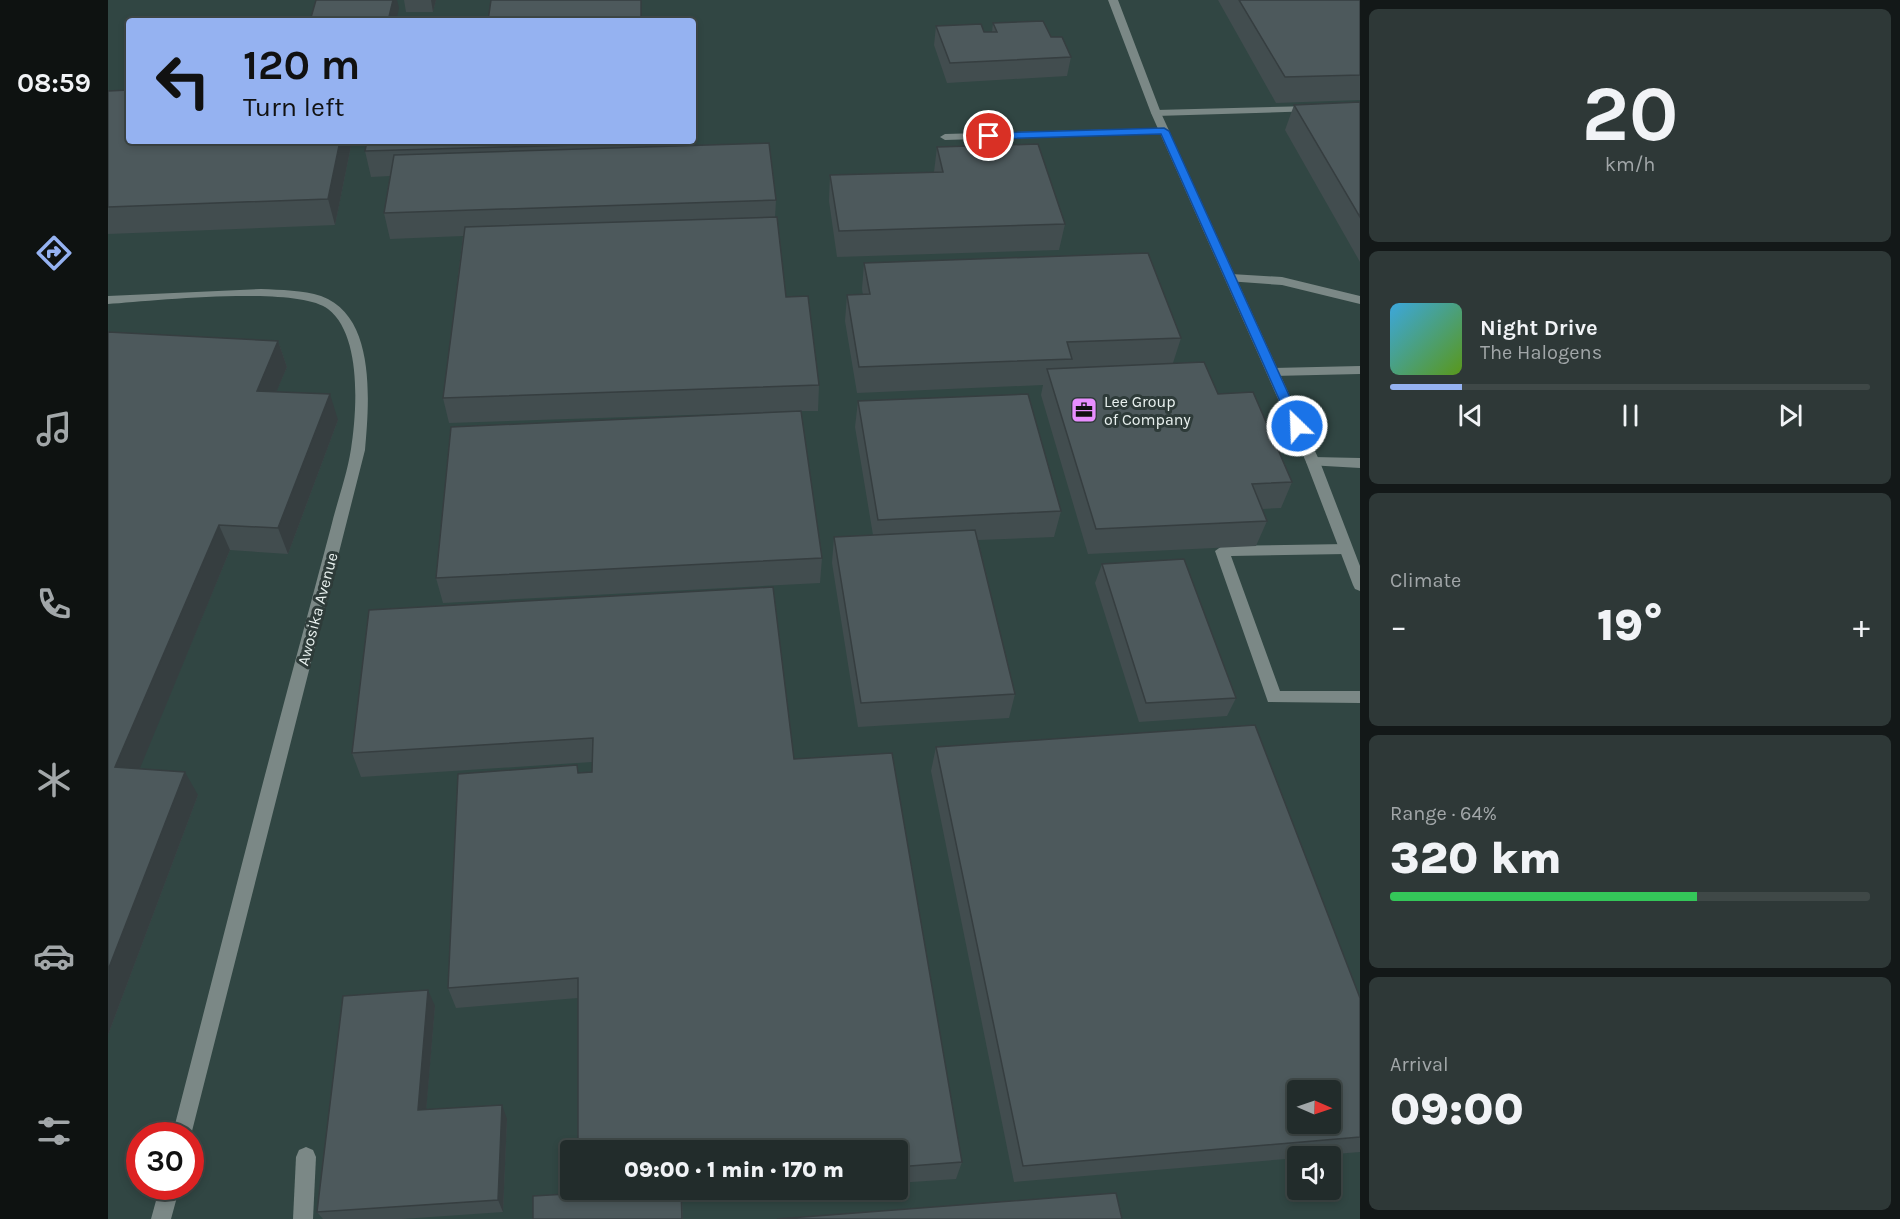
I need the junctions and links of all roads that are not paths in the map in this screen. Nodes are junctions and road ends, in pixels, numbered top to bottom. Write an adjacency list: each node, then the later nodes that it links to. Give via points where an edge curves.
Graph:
1 (1113, 0): 3 (street)
2 (1324, 109): 3 (street)
3 (1156, 114): 4 (street)
4 (1164, 131): 5 (street); 6 (street)
5 (945, 137)
6 (1231, 278): 8 (street, via 1282,281); 10 (street)
7 (108, 300): 16 (street, Awosika Avenue, via 274,292 311,296 332,306 352,336 363,386 358,450)
8 (1360, 300)
9 (1360, 370): 10 (street)
10 (1273, 372): 11 (street)
11 (1313, 462): 12 (street); 13 (street)
12 (1360, 463)
13 (1346, 549): 14 (street); 15 (street, via 1222,551 1274,697)
14 (1360, 585)
15 (1360, 697)
16 (186, 1122)
17 (306, 1158): 20 (street)
18 (167, 1200): 19 (street)
19 (162, 1219)
20 (303, 1219)

